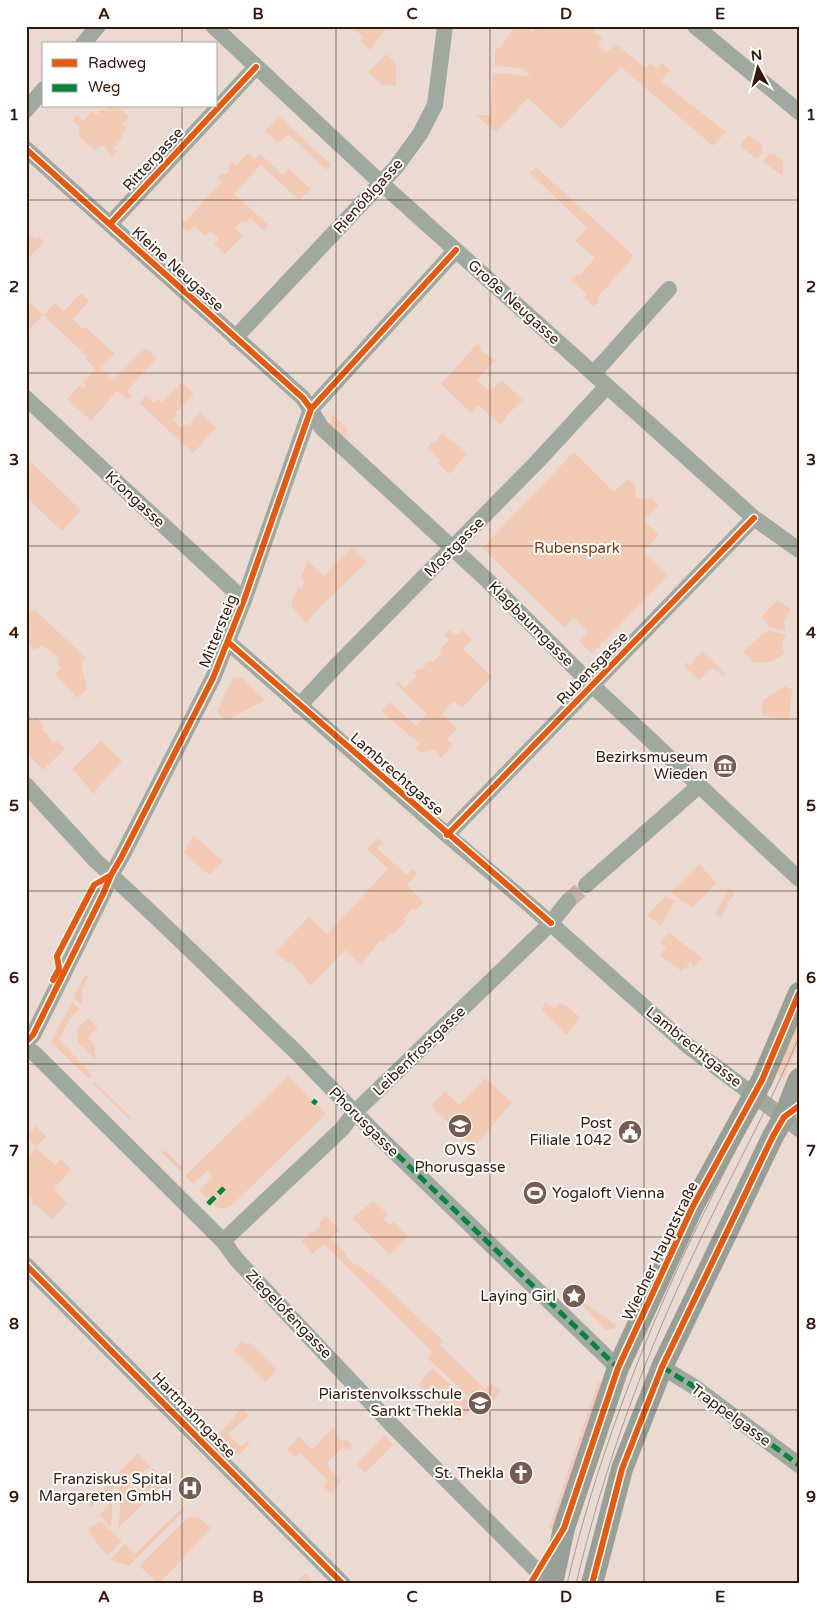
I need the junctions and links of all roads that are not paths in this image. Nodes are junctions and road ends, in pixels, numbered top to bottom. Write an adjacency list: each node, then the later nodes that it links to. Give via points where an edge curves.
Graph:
1 (98, 26): 5 (street)
2 (213, 26): 6 (street, Große Neugasse)
3 (445, 26): 13 (street, Rienößlgasse, via 435,105 420,134)
4 (695, 26): 11 (street)
5 (85, 42)
6 (256, 67): 9 (street, Rittergasse); 13 (street, Große Neugasse)
7 (42, 91): 10 (street)
8 (218, 108): 14 (street, Rittergasse)
9 (218, 108)
10 (26, 110)
11 (799, 112)
12 (26, 150): 14 (street, Kleine Neugasse)
13 (381, 183): 15 (street, Große Neugasse); 17 (street, Rienößlgasse)
14 (110, 224): 17 (street, Kleine Neugasse)
15 (456, 250): 18 (street, Große Neugasse); 21 (street, Mittersteig)
16 (669, 289): 18 (street)
17 (236, 338): 21 (street, Kleine Neugasse)
18 (594, 373): 19 (street, Große Neugasse)
19 (607, 386): 22 (street, Große Neugasse); 23 (street, Mostgasse)
20 (26, 398): 25 (street, Krongasse)
21 (311, 408): 23 (street, Klagbaumgasse, via 322,428); 25 (street, Mittersteig)
22 (754, 518): 24 (street, Große Neugasse); 27 (street, Rubensgasse)
23 (453, 549): 27 (street, Klagbaumgasse); 28 (street, Mostgasse)
24 (799, 550)
25 (244, 600): 26 (street, Mittersteig)
26 (228, 642): 28 (street, Lambrechtgasse); 32 (street, Mittersteig, via 213,678)
27 (593, 686): 30 (street, Klagbaumgasse); 31 (street, Rubensgasse)
28 (300, 706): 31 (street, Lambrechtgasse)
29 (26, 785): 32 (street, Phorusgasse)
30 (700, 785): 33 (street, Klagbaumgasse); 34 (street)
31 (447, 835): 36 (street, Lambrechtgasse)
32 (111, 875): 38 (street, Mittersteig, via 62,979 33,1035); 42 (street, Phorusgasse)
33 (799, 879)
34 (586, 885)
35 (568, 901): 36 (street, Leibenfrostgasse)
36 (551, 923): 41 (street, Lambrechtgasse, via 688,1046); 42 (street, Leibenfrostgasse)
37 (799, 993): 41 (main road, Wiedner Hauptstraße)
38 (26, 1042)
39 (26, 1048): 44 (street, Ziegelofengasse, via 42,1060)
40 (799, 1079): 43 (main road)
41 (754, 1096): 43 (street, Lambrechtgasse); 47 (main road, Wiedner Hauptstraße, via 693,1206)
42 (354, 1113): 44 (street, Leibenfrostgasse); 47 (street, Phorusgasse)
43 (791, 1123): 46 (main road, via 770,1141)
44 (223, 1240): 50 (street, Ziegelofengasse, via 237,1260 392,1425)
45 (26, 1265): 49 (street, Hartmanngasse)
46 (662, 1367): 48 (street, Trappelgasse, via 693,1386); 51 (main road, via 622,1469)
47 (618, 1368): 50 (main road, Wiedner Hauptstraße, via 564,1528)
48 (799, 1465)
49 (343, 1584)
50 (551, 1584)
51 (592, 1584)

